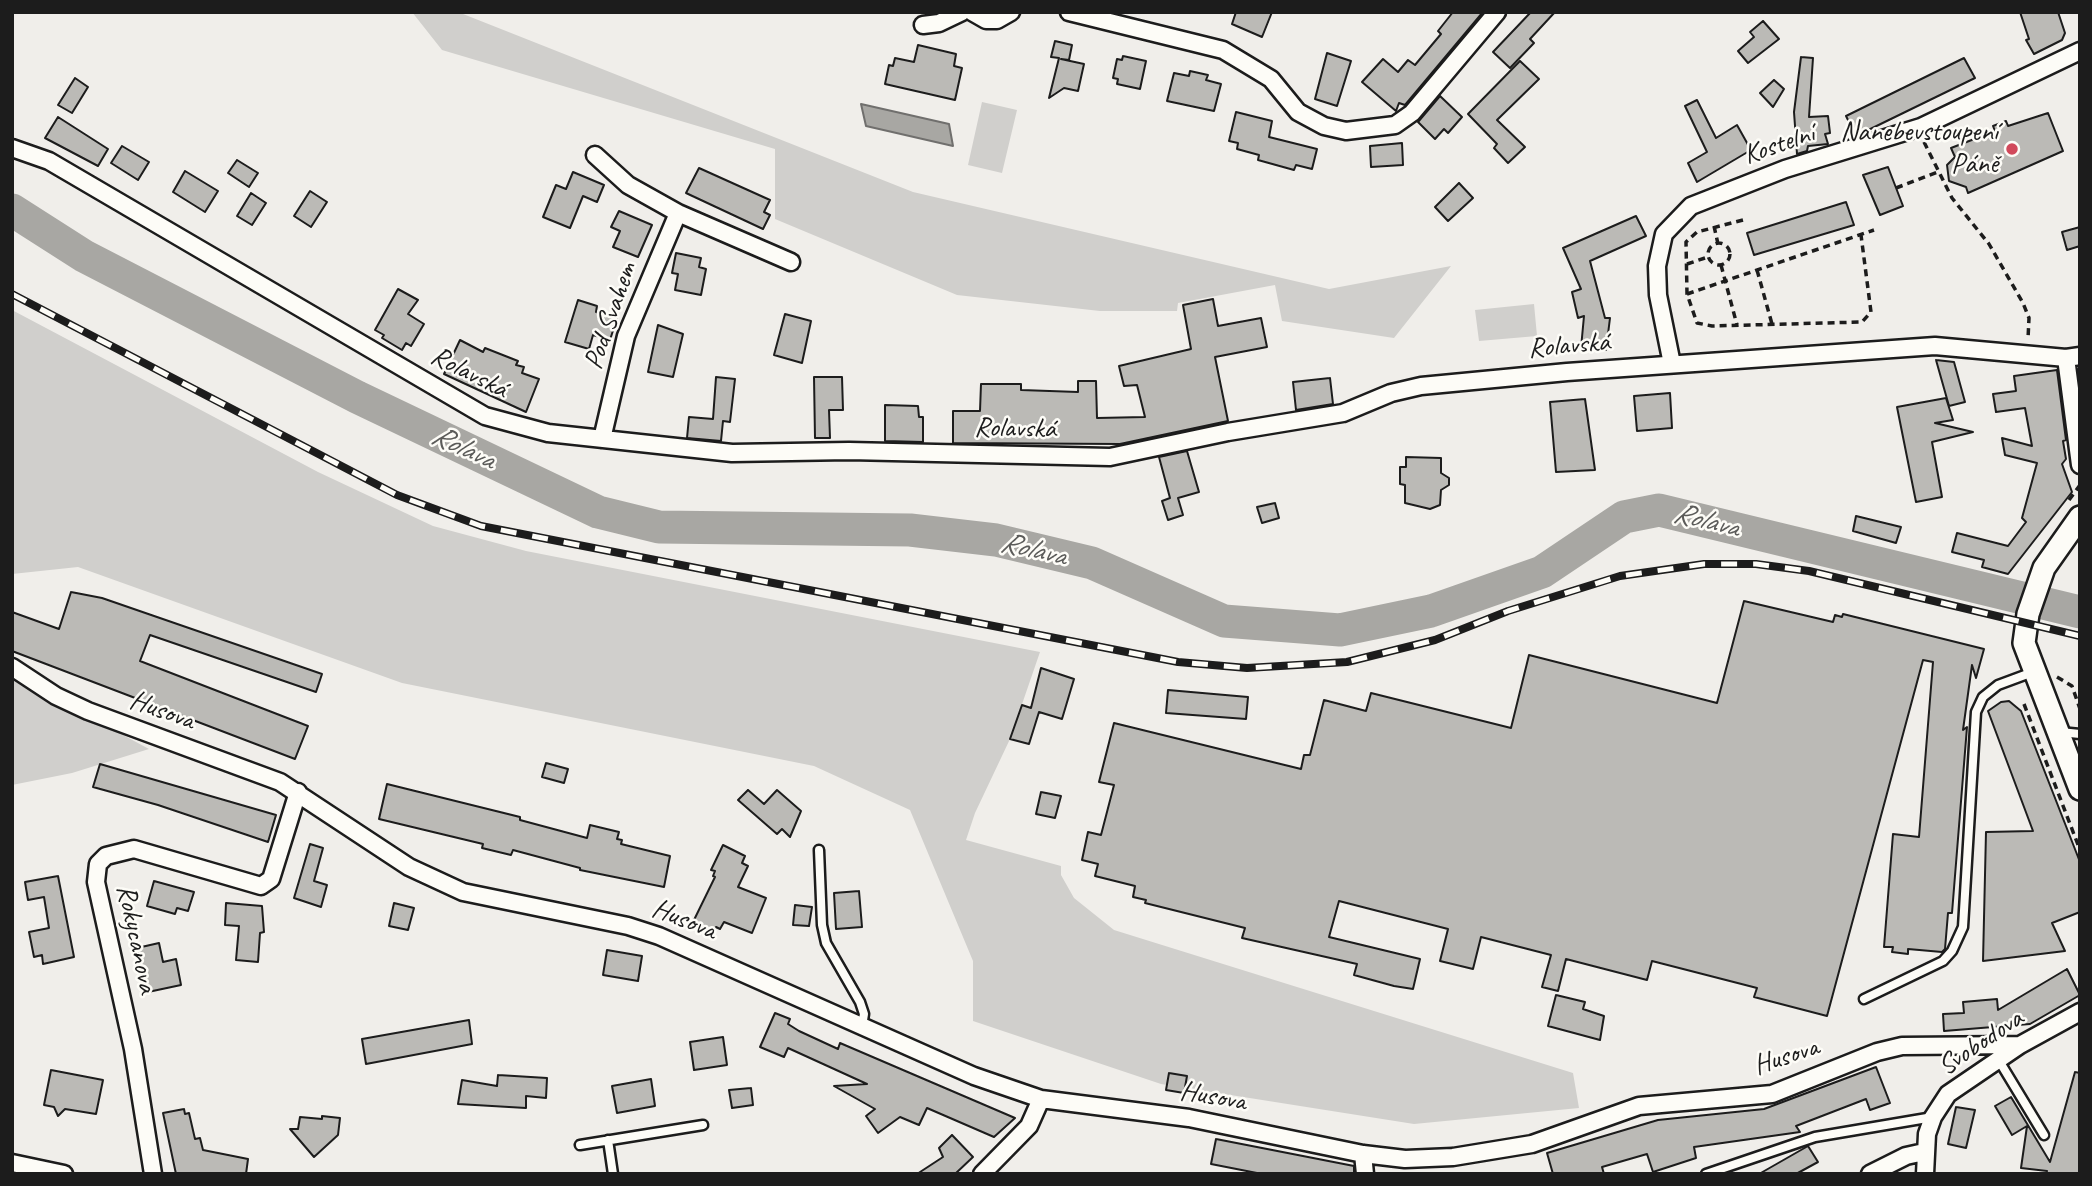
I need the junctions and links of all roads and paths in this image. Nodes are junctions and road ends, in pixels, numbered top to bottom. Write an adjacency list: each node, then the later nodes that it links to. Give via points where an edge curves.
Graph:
1 (961, 12): 6 (street)
2 (972, 12): 3 (street, via 986,20)
3 (1011, 12)
4 (1069, 12): 5 (street, via 1223,50 1271,79 1298,112 1346,131 1395,125 1412,113)
5 (1497, 12)
6 (923, 26)
7 (2080, 51): 30 (street, Kostelní, via 1921,127 1785,169 1691,205 1664,234 1657,265 1658,295)
8 (1924, 142): 11 (path)
9 (12, 148): 31 (street, Rolavská, via 49,161 485,416 548,433)
10 (595, 155): 13 (street, via 628,185)
11 (1938, 172): 12 (path); 28 (path, via 1952,198 1989,244 2023,303 2029,318 2028,340)
12 (1896, 188)
13 (678, 213): 20 (street); 31 (street, Pod Svahem, via 626,335)
14 (1743, 220): 15 (path)
15 (1714, 226): 18 (path); 21 (path, via 1689,237)
16 (1874, 230): 17 (path)
17 (1861, 235): 23 (path); 26 (path, via 1869,317 1862,322)
18 (1718, 244): 19 (path, via 1711,246); 22 (path, via 1730,253)
19 (1708, 257): 21 (path); 22 (path)
20 (791, 262)
21 (1686, 265): 25 (path)
22 (1721, 265): 24 (path)
23 (1757, 270): 24 (path); 26 (path)
24 (1724, 281): 25 (path); 27 (path)
25 (1687, 294): 27 (path, via 1697,323)
26 (1772, 324): 27 (path)
27 (1737, 325)
28 (2019, 339)
29 (2073, 357): 30 (street, Rolavská, via 1936,346); 32 (street)
30 (1672, 364): 31 (street, Rolavská, via 1421,386 1343,413 1110,457 732,453)
31 (602, 439)
32 (2080, 465)
33 (2076, 528): 35 (main road, via 2044,568 2028,614 2024,643)
34 (12, 667): 39 (street, Husova, via 88,711)
35 (2033, 672): 36 (main road); 41 (lane, via 1998,685 1983,697 1976,712 1963,927 1952,951 1943,961)
36 (2057, 732): 37 (lane); 38 (main road)
37 (2080, 734)
38 (2080, 789)
39 (298, 792): 43 (street, Husova, via 409,867 463,892 659,936); 57 (street, Rokycanova, via 271,879 261,886 134,849 106,856 98,864 96,882 133,1049)
40 (819, 850): 43 (lane, via 826,943 860,1002)
41 (1864, 999)
42 (2080, 1013): 44 (street, Svobodova)
43 (862, 1026): 46 (street, Husova, via 974,1076)
44 (2020, 1045): 45 (street, Svobodova); 53 (street, Husova, via 1902,1046 1772,1094 1639,1106 1532,1144 1453,1157)
45 (1998, 1059): 47 (street, Svobodova, via 1959,1084); 49 (lane)
46 (1041, 1098): 53 (street, Husova, via 1189,1118); 59 (street, via 1029,1126)
47 (1933, 1117): 52 (street, Svobodova); 55 (lane, via 1815,1137)
48 (703, 1125): 50 (lane)
49 (2044, 1135)
50 (608, 1140): 51 (lane); 58 (lane)
51 (580, 1145)
52 (1924, 1152): 63 (street); 64 (street, Svobodova)
53 (1363, 1154): 60 (street)
54 (12, 1163): 56 (street)
55 (1742, 1163): 61 (lane); 62 (lane)
56 (64, 1174)
57 (153, 1174)
58 (613, 1174)
59 (982, 1174)
60 (1365, 1174)
61 (1706, 1174)
62 (1748, 1174)
63 (1870, 1174)
64 (1925, 1174)

